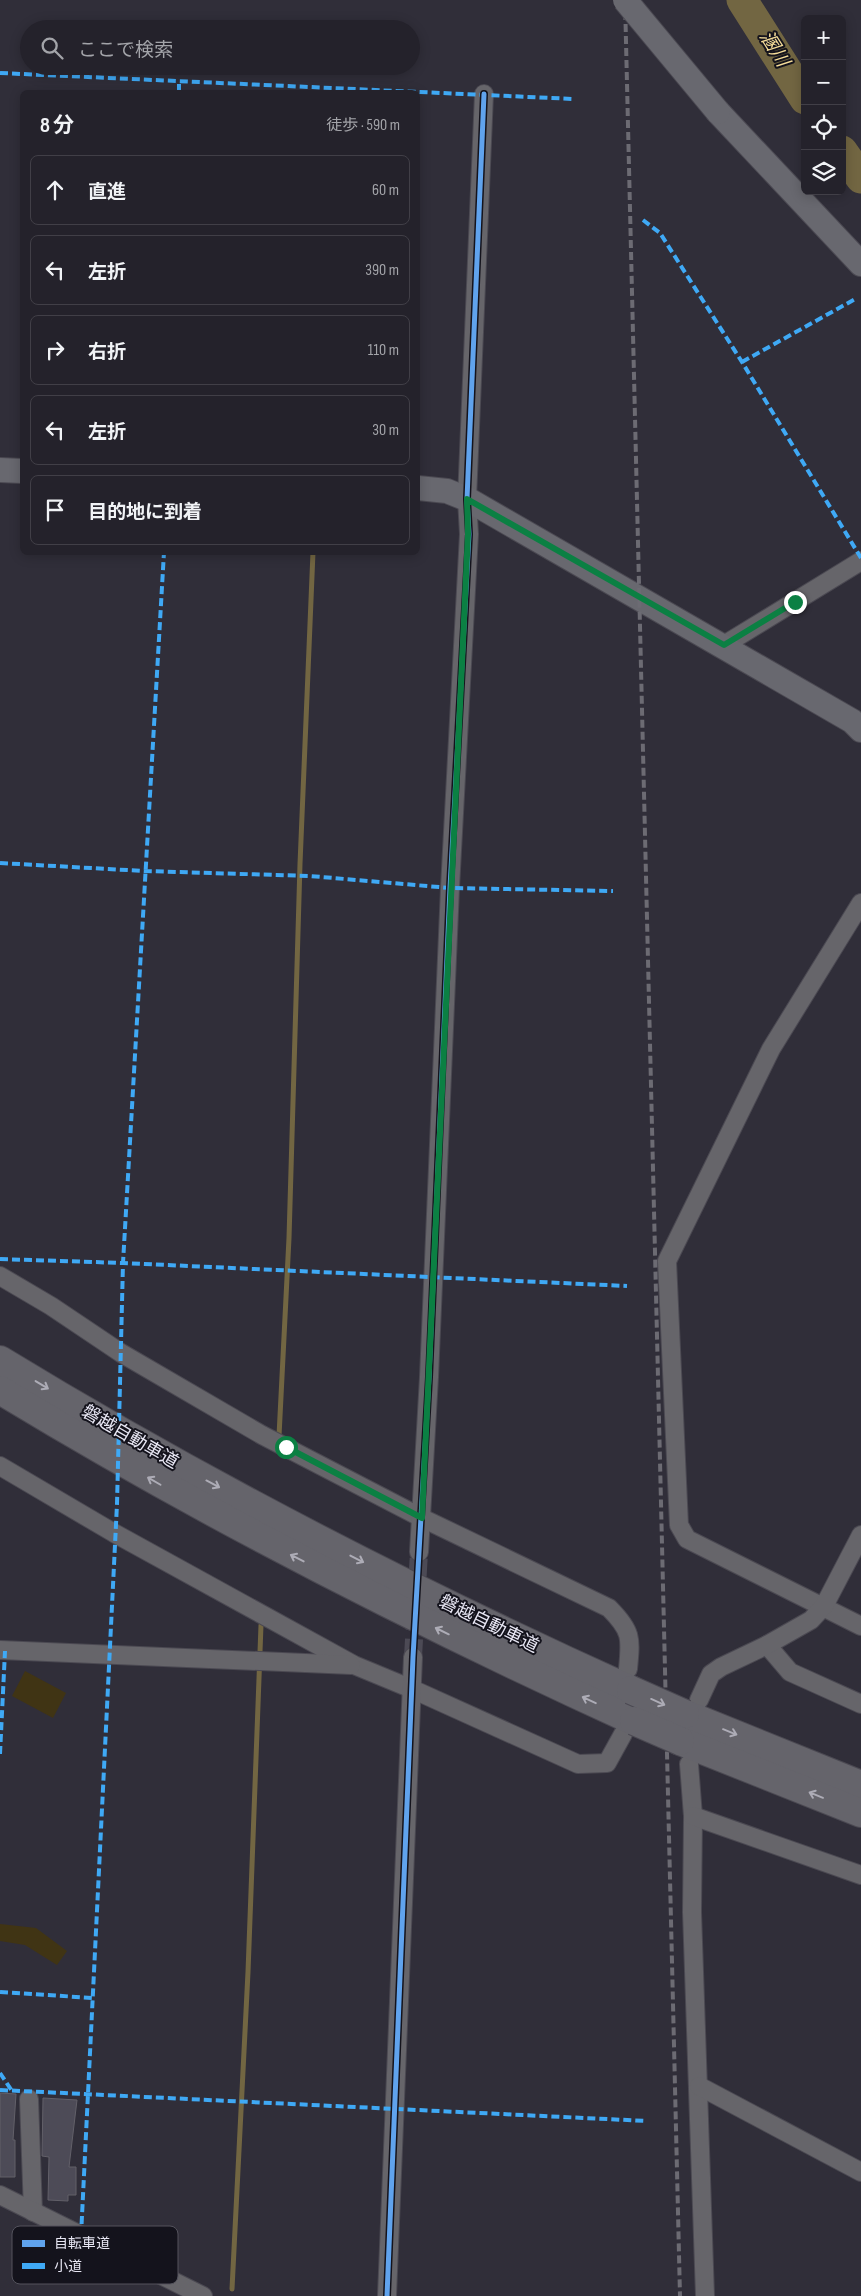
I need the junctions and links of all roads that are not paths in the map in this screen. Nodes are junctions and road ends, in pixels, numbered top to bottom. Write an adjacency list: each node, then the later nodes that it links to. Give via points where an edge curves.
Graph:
1 (625, 0): 3 (street, bridge, via 718,112)
2 (484, 94): 7 (street)
3 (861, 264)
4 (0, 470): 5 (street)
5 (20, 471)
6 (420, 488): 7 (street, via 447,491)
7 (467, 499): 9 (street); 16 (street, via 468,534)
8 (861, 560): 9 (street)
9 (724, 645): 10 (street, via 852,721)
10 (861, 730)
11 (861, 903): 19 (street, via 771,1049 667,1261 680,1525 687,1539)
12 (0, 1276): 16 (street, via 121,1354 280,1444)
13 (0, 1360): 25 (highway, 磐越自動車道, one-way to 25, via 166,1458 282,1521 518,1639)
14 (0, 1390): 29 (highway, 磐越自動車道, one-way to 14, via 275,1547)
15 (0, 1466): 24 (street, via 114,1533)
16 (422, 1518): 18 (street); 25 (street, via 609,1608 623,1621 631,1640)
17 (861, 1536): 19 (street)
18 (419, 1552)
19 (824, 1606): 20 (street); 21 (street, via 811,1620)
20 (861, 1626)
21 (767, 1645): 27 (street, via 790,1672); 28 (street, via 711,1674)
22 (0, 1650): 24 (street)
23 (413, 1657): 26 (street)
24 (354, 1665): 26 (street)
25 (629, 1680): 28 (highway, 磐越自動車道, one-way to 28, bridge)
26 (412, 1689): 29 (street, via 578,1764 607,1764); 43 (street)
27 (861, 1704)
28 (692, 1707): 31 (highway, 磐越自動車道, one-way to 31)
29 (628, 1727): 30 (highway, 磐越自動車道, bridge)
30 (684, 1753): 32 (highway, 磐越自動車道, one-way to 30); 33 (street)
31 (861, 1785)
32 (861, 1813)
33 (693, 1816): 34 (street); 35 (street, via 692,1912)
34 (861, 1875)
35 (699, 2086): 37 (street); 44 (street)
36 (29, 2100): 39 (street)
37 (861, 2172)
38 (0, 2195): 39 (street)
39 (33, 2212): 40 (street)
40 (60, 2226)
41 (173, 2284): 42 (street)
42 (193, 2294)
43 (387, 2296)
44 (705, 2296)

